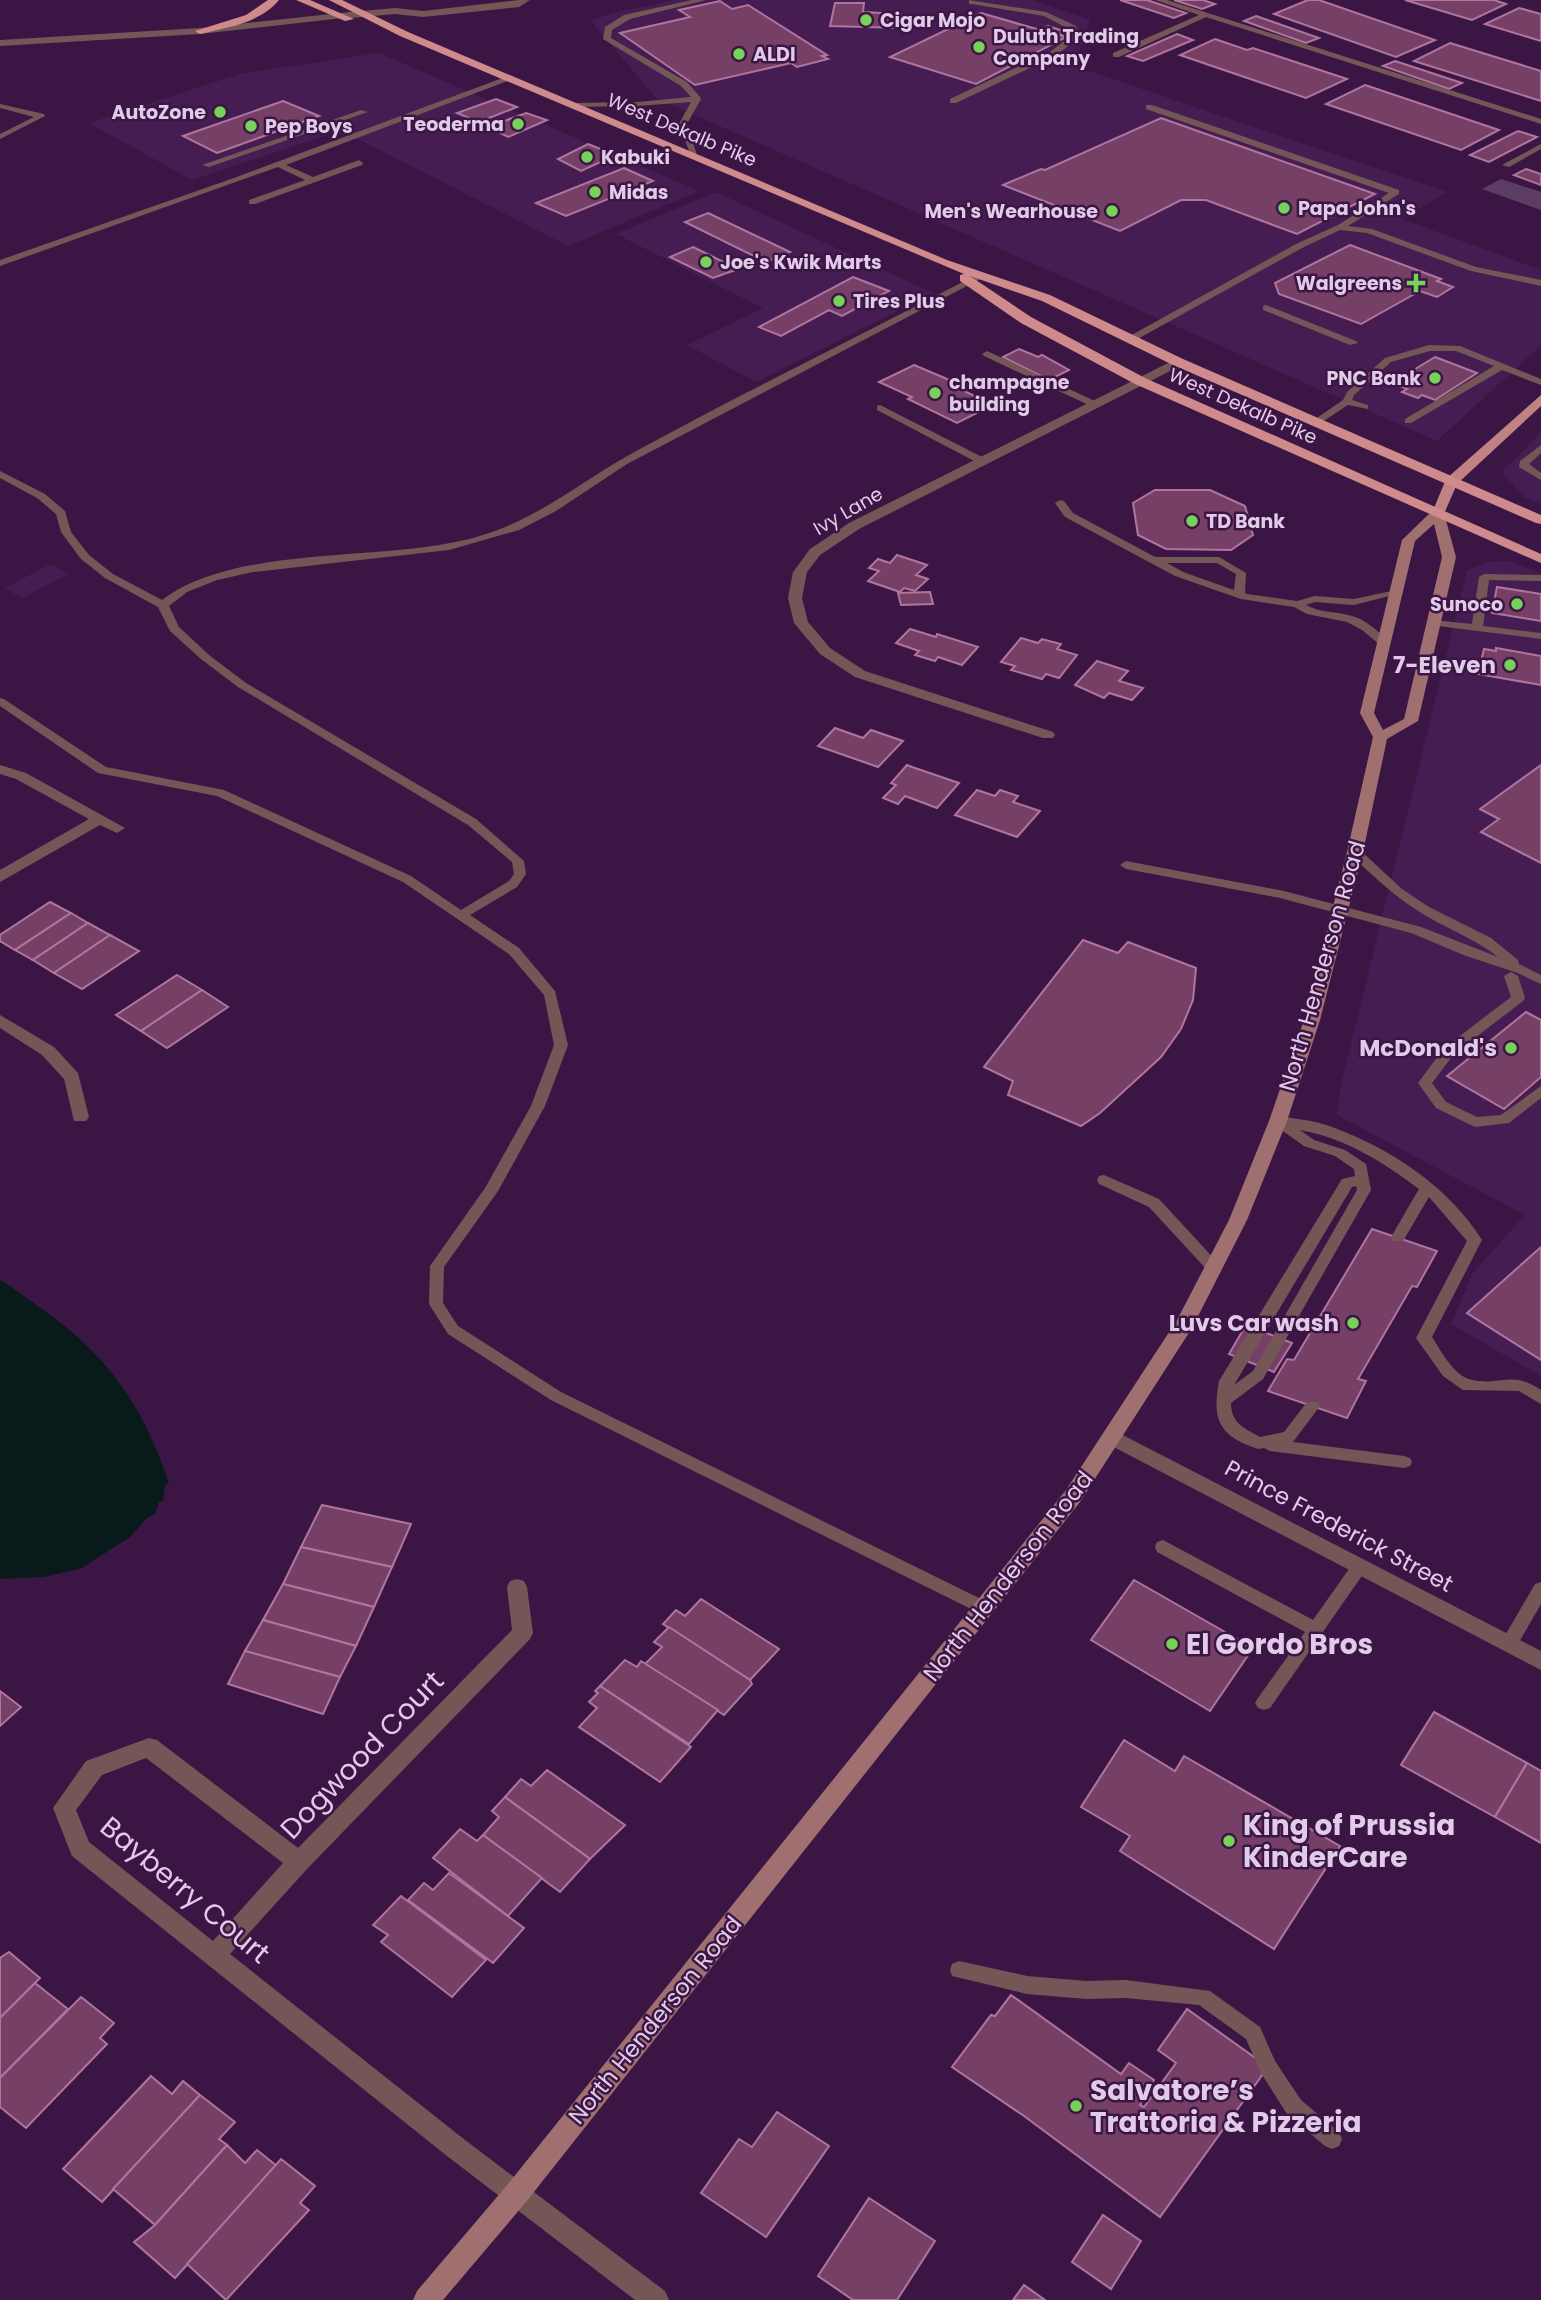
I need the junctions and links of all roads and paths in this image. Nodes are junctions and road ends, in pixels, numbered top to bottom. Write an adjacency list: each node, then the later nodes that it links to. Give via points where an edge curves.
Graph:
1 (274, 0): 15 (highway, via 247,18)
2 (301, 0): 14 (highway, West Dekalb Pike)
3 (334, 0): 12 (highway, West Dekalb Pike)
4 (452, 0): 8 (street)
5 (525, 0): 11 (street, via 423,14)
6 (702, 0): 20 (lane, via 627,18 608,29 607,39 684,85)
7 (1160, 0): 13 (lane)
8 (440, 1)
9 (418, 2): 11 (street)
10 (972, 2): 21 (lane, via 1046,14 1073,28 1075,37 1054,53)
11 (395, 11): 12 (street)
12 (363, 14): 14 (street); 16 (highway, West Dekalb Pike)
13 (1205, 15): 18 (lane); 26 (lane)
14 (340, 16): 15 (street); 16 (highway, West Dekalb Pike)
15 (200, 31): 17 (street)
16 (404, 34): 19 (highway, West Dekalb Pike)
17 (0, 43)
18 (1116, 55)
19 (511, 78): 22 (highway, West Dekalb Pike); 31 (lane)
20 (697, 99): 22 (lane); 29 (lane, via 683,124)
21 (953, 101)
22 (574, 105): 29 (highway, West Dekalb Pike)
23 (0, 107): 27 (lane, via 41,116)
24 (1149, 107): 36 (lane, via 1396,192)
25 (364, 112): 33 (lane)
26 (1541, 122)
27 (0, 137)
28 (1541, 146): 32 (lane)
29 (695, 156): 38 (highway, West Dekalb Pike)
30 (359, 163): 34 (lane)
31 (278, 164): 34 (lane); 37 (lane)
32 (1506, 164)
33 (206, 165)
34 (312, 180): 35 (lane)
35 (252, 202)
36 (1339, 228): 39 (lane, via 1369,231 1474,269); 41 (lane)
37 (0, 263)
38 (975, 279): 41 (highway, West Dekalb Pike, via 1046,298); 46 (highway, West Dekalb Pike, via 1026,320); 71 (lane, via 621,464 550,510 502,534 447,547 252,570 172,594)
39 (1541, 283)
40 (1266, 308): 42 (lane)
41 (1131, 339): 44 (highway, West Dekalb Pike)
42 (1353, 344)
43 (987, 354): 50 (lane)
44 (1178, 362): 46 (street, Ivy Lane); 54 (highway, West Dekalb Pike)
45 (1500, 367): 47 (lane); 49 (lane, via 1457,348 1429,348 1388,360); 53 (lane)
46 (1140, 381): 50 (street, Ivy Lane); 61 (highway, West Dekalb Pike)
47 (1541, 382)
48 (1541, 398): 59 (main road)
49 (1347, 402): 51 (lane); 54 (lane)
50 (1094, 404): 56 (street, Ivy Lane)
51 (1365, 407)
52 (880, 408): 56 (lane)
53 (1408, 421)
54 (1316, 422): 59 (highway, West Dekalb Pike)
55 (1541, 447): 58 (lane, via 1524,467)
56 (982, 461): 77 (street, Ivy Lane, via 854,526 815,552 800,572 795,598 801,623 825,651 860,674)
57 (0, 474): 71 (lane, via 41,496 61,513 66,532 85,557 109,576)
58 (1541, 477)
59 (1451, 482): 61 (main road); 62 (highway, West Dekalb Pike)
60 (1060, 503): 64 (lane, via 1069,515)
61 (1438, 513): 63 (highway, West Dekalb Pike); 68 (main road, via 1409,540); 72 (main road, via 1449,557)
62 (1541, 520)
63 (1541, 559)
64 (1154, 560): 69 (lane, via 1179,574); 69 (lane, via 1219,560 1241,573)
65 (1541, 578): 66 (lane)
66 (1527, 579): 67 (lane); 73 (lane, via 1484,577)
67 (1541, 584)
68 (1397, 591): 70 (lane, via 1354,601 1315,599); 75 (main road)
69 (1240, 595): 70 (lane)
70 (1297, 604): 75 (lane, via 1311,612 1359,622)
71 (163, 605): 86 (lane, via 174,629 242,685 472,822 518,861 520,874 513,884)
72 (1434, 623): 73 (lane); 78 (main road, via 1411,720)
73 (1477, 628): 74 (lane)
74 (1541, 636)
75 (1384, 643): 78 (main road, via 1367,713)
76 (0, 701): 86 (lane, via 102,770 220,793 407,879)
77 (1048, 735)
78 (1380, 737): 82 (main road, North Henderson Road)
79 (0, 769): 80 (street)
80 (99, 820): 81 (street); 84 (street)
81 (117, 828)
82 (1355, 852): 85 (main road, North Henderson Road); 87 (lane, via 1404,896 1486,941)
83 (1126, 865): 85 (lane, via 1280,894)
84 (0, 877)
85 (1341, 911): 87 (lane, via 1416,930); 92 (main road, North Henderson Road, via 1312,1020)
86 (461, 915): 108 (lane, via 514,951 550,994 561,1045 538,1106 491,1191 437,1266 436,1304 453,1330 556,1396)
87 (1515, 972): 88 (lane); 90 (lane, via 1518,998 1450,1051 1425,1083 1441,1105 1475,1122 1503,1120)
88 (1541, 980)
89 (0, 1020): 91 (street, via 48,1051 72,1077)
90 (1541, 1091)
91 (79, 1117)
92 (1278, 1121): 94 (lane, via 1309,1143 1340,1153 1361,1167); 95 (lane, via 1340,1136 1390,1160); 97 (main road, North Henderson Road, via 1238,1220)
93 (1104, 1180): 97 (lane, via 1154,1203)
94 (1361, 1180): 99 (lane, via 1348,1183 1227,1381); 99 (lane, via 1364,1190 1258,1375)
95 (1426, 1190): 96 (lane); 98 (lane, via 1437,1195 1475,1240 1424,1338 1448,1372 1468,1386 1522,1385)
96 (1398, 1237)
97 (1213, 1267): 101 (main road, North Henderson Road, via 1185,1323)
98 (1541, 1398)
99 (1223, 1401): 102 (lane, via 1221,1409 1229,1428)
100 (1312, 1406): 102 (lane, via 1289,1437)
101 (1113, 1437): 105 (street, Prince Frederick Street); 108 (main road, North Henderson Road, via 1073,1496)
102 (1258, 1443): 103 (lane)
103 (1404, 1462)
104 (1163, 1547): 109 (lane)
105 (1360, 1567): 109 (lane); 110 (street, Prince Frederick Street)
106 (517, 1587): 113 (street, Dogwood Court, via 523,1633)
107 (1541, 1589): 110 (lane)
108 (984, 1608): 117 (main road, North Henderson Road)
109 (1315, 1630): 112 (lane)
110 (1509, 1644): 111 (street, Prince Frederick Street)
111 (1541, 1661)
112 (1264, 1703)
113 (299, 1862): 114 (street, Dogwood Court); 114 (street, Bayberry Court, via 149,1746 94,1768 64,1808 79,1849)
114 (215, 1955): 117 (street, Bayberry Court)
115 (959, 1970): 116 (lane, via 1027,1985 1203,1997 1253,2033 1294,2107)
116 (1332, 2140)
117 (517, 2193): 118 (main road, North Henderson Road); 119 (street, Bayberry Court)
118 (426, 2300)
119 (656, 2300)

